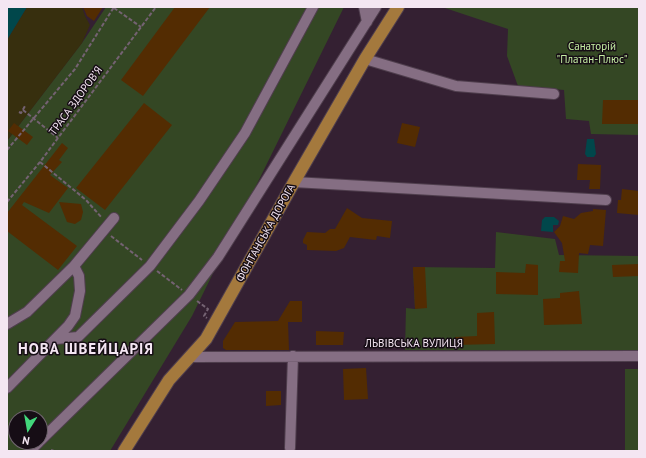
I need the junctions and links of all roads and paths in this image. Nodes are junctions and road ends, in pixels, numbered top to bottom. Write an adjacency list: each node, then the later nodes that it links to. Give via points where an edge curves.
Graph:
1 (156, 7): 8 (path, ТРАСА ЗДОРОВ’Я)
2 (313, 7): 30 (street, via 245,133 199,201 150,266 78,337)
3 (364, 7): 7 (street)
4 (376, 7): 7 (street)
5 (398, 7): 9 (main road, ФОНТАНСЬКА ДОРОГА)
6 (114, 8): 8 (path); 14 (path, via 75,69)
7 (367, 22): 35 (street, via 218,257 189,295)
8 (141, 26): 15 (path, ТРАСА ЗДОРОВ’Я)
9 (365, 59): 10 (street, via 456,86); 18 (main road, ФОНТАНСЬКА ДОРОГА)
10 (554, 94)
11 (24, 106): 12 (path)
12 (23, 110): 13 (path); 14 (path)
13 (19, 112)
14 (34, 118): 15 (path); 16 (path)
15 (59, 138): 17 (path, ТРАСА ЗДОРОВ’Я)
16 (7, 150)
17 (40, 162): 20 (path, ТРАСА ЗДОРОВ’Я); 22 (path, via 86,200 105,220)
18 (294, 182): 19 (street); 33 (main road, ФОНТАНСЬКА ДОРОГА, via 206,339)
19 (606, 200)
20 (7, 202)
21 (114, 218): 22 (street)
22 (104, 230): 23 (path); 24 (street)
23 (112, 237)
24 (74, 266): 29 (street, via 27,312); 30 (street, via 79,276 79,305 75,316)
25 (195, 299): 27 (path)
26 (212, 304): 27 (path)
27 (208, 309): 28 (path)
28 (204, 316)
29 (7, 324)
30 (56, 339): 34 (street)
31 (293, 356): 32 (street, ЛЬВІВСЬКА ВУЛИЦЯ); 33 (street, ЛЬВІВСЬКА ВУЛИЦЯ); 36 (street)
32 (639, 356)
33 (189, 357): 39 (main road, ФОНТАНСЬКА ДОРОГА, via 169,380)
34 (7, 388)
35 (48, 434)
36 (290, 448)
37 (51, 450): 38 (path)
38 (54, 451)
39 (124, 451)

